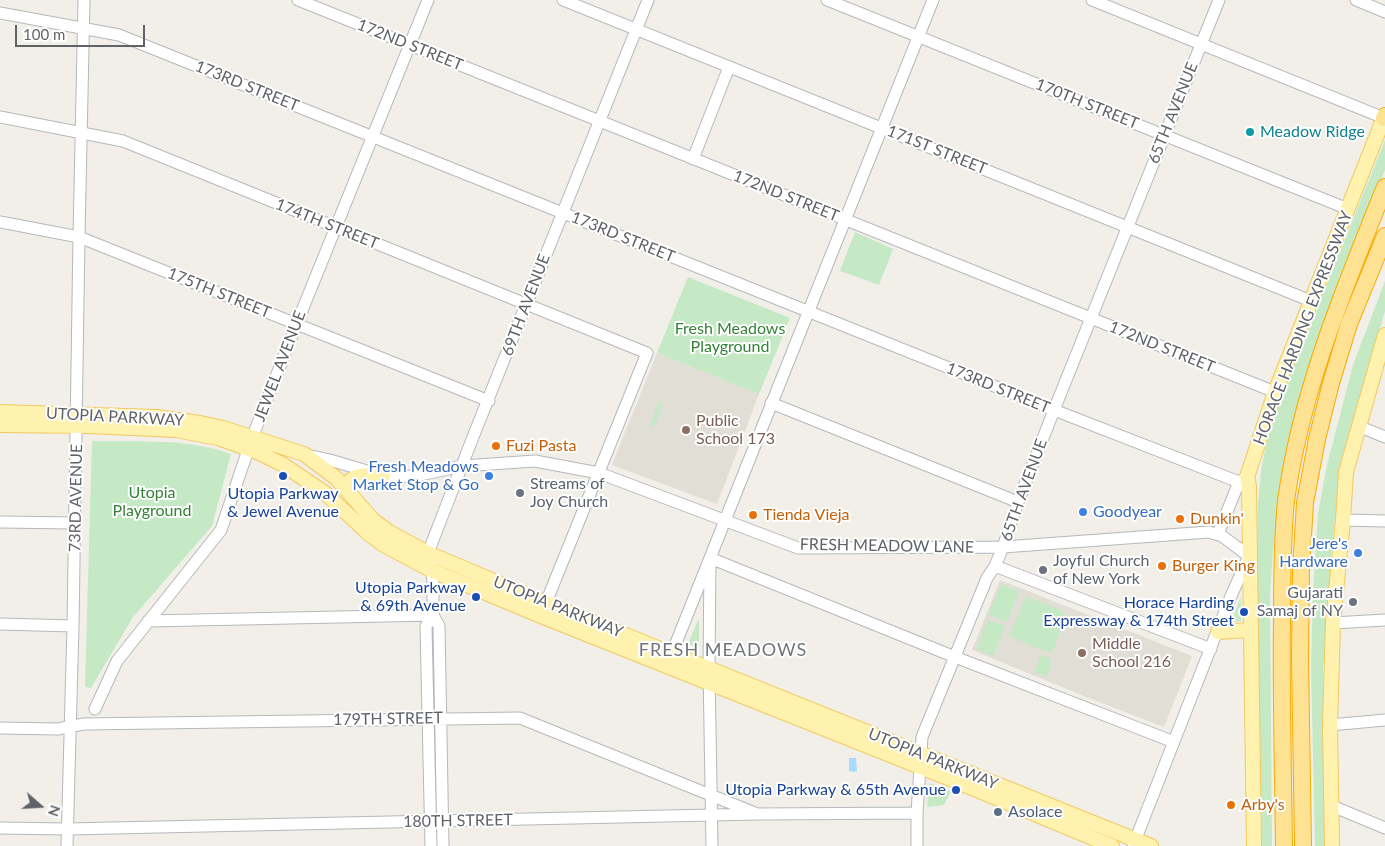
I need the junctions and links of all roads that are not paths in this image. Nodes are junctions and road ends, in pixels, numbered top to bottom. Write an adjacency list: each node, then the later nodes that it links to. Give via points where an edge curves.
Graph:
1 (84, 0): 13 (street, 73RD AVENUE)
2 (428, 0): 17 (street, JEWEL AVENUE)
3 (562, 0): 14 (street, 171ST STREET)
4 (648, 0): 14 (street, 69TH AVENUE)
5 (827, 0): 15 (street, 170TH STREET)
6 (933, 0): 15 (street)
7 (1092, 0): 16 (street)
8 (1219, 0): 16 (street, 65TH AVENUE)
9 (1356, 0): 11 (street)
10 (302, 1): 17 (street, 172ND STREET)
11 (1385, 12)
12 (0, 13): 13 (street, 173RD STREET)
13 (84, 29): 23 (street, 73RD AVENUE); 25 (street, 173RD STREET, via 119,35)
14 (637, 30): 18 (street, 171ST STREET); 21 (street, 69TH AVENUE)
15 (919, 37): 22 (street); 24 (street, 170TH STREET)
16 (1201, 44): 19 (street); 24 (street, 65TH AVENUE)
17 (410, 45): 21 (street, 172ND STREET); 25 (street, JEWEL AVENUE)
18 (729, 67): 22 (street, 171ST STREET); 26 (street)
19 (1385, 116): 28 (main road, HORACE HARDING EXPRESSWAY)
20 (0, 117): 23 (street, 174TH STREET)
21 (600, 121): 26 (street, 172ND STREET); 29 (street, 69TH AVENUE)
22 (882, 128): 30 (street); 32 (street, 171ST STREET)
23 (81, 132): 33 (street, 174TH STREET, via 123,141); 35 (street, 73RD AVENUE)
24 (1164, 135): 28 (street, 170TH STREET); 32 (street, 65TH AVENUE)
25 (373, 137): 29 (street, 173RD STREET); 33 (street, JEWEL AVENUE)
26 (693, 159): 30 (street, 172ND STREET)
27 (1385, 187): 115 (highway, via 1332,319 1312,380 1286,501 1281,656)
28 (1348, 209): 36 (main road, HORACE HARDING EXPRESSWAY)
29 (562, 213): 37 (street, 69TH AVENUE); 38 (street, 173RD STREET)
30 (845, 220): 38 (street); 39 (street, 172ND STREET)
31 (0, 222): 35 (street, 175TH STREET)
32 (1127, 227): 36 (street, 171ST STREET); 39 (street, 65TH AVENUE)
33 (335, 228): 37 (street, 174TH STREET); 40 (street, JEWEL AVENUE)
34 (1385, 236): 116 (highway, via 1349,324 1331,382 1305,503 1300,657)
35 (79, 238): 40 (street, 175TH STREET); 47 (street, 73RD AVENUE)
36 (1311, 300): 42 (main road, HORACE HARDING EXPRESSWAY)
37 (526, 304): 43 (street, 69TH AVENUE); 54 (street, 174TH STREET, via 647,353)
38 (808, 312): 44 (street); 45 (street, 173RD STREET)
39 (1091, 319): 42 (street, 172ND STREET); 45 (street, 65TH AVENUE)
40 (297, 323): 43 (street, 175TH STREET); 51 (street, JEWEL AVENUE)
41 (1385, 335): 49 (main road)
42 (1275, 392): 56 (main road, HORACE HARDING EXPRESSWAY)
43 (489, 401): 53 (street, 69TH AVENUE)
44 (772, 403): 58 (street); 59 (street)
45 (1054, 410): 56 (street, 173RD STREET); 58 (street, 65TH AVENUE)
46 (0, 412): 47 (main road, UTOPIA PARKWAY)
47 (77, 419): 48 (main road, UTOPIA PARKWAY); 51 (main road, UTOPIA PARKWAY, via 166,418 200,423); 63 (street, 73RD AVENUE)
48 (0, 425)
49 (1358, 426): 50 (street); 60 (main road, via 1346,472)
50 (1385, 437)
51 (250, 443): 52 (main road, UTOPIA PARKWAY); 70 (main road, UTOPIA PARKWAY, via 325,493 384,545); 74 (street, JEWEL AVENUE, via 220,530)
52 (304, 454): 55 (street, FRESH MEADOW LANE); 57 (main road, UTOPIA PARKWAY, via 336,478)
53 (462, 466): 54 (street, FRESH MEADOW LANE, via 535,461); 55 (street, FRESH MEADOW LANE, via 415,476); 66 (street, 69TH AVENUE)
54 (599, 473): 59 (street, FRESH MEADOW LANE); 71 (street)
55 (383, 476): 57 (main road, via 351,478)
56 (1243, 480): 64 (street); 67 (main road, HORACE HARDING EXPRESSWAY, via 1249,486)
57 (348, 492): 66 (main road, UTOPIA PARKWAY, via 373,520)
58 (1018, 502): 65 (street, 65TH AVENUE)
59 (725, 520): 65 (street, FRESH MEADOW LANE, via 798,548); 68 (street)
60 (1343, 520): 61 (street); 76 (main road)
61 (1385, 521)
62 (0, 522): 63 (street)
63 (75, 523): 77 (street, 73RD AVENUE)
64 (1218, 534): 65 (street, FRESH MEADOW LANE, via 1209,532); 67 (street)
65 (1003, 548): 69 (street, 65TH AVENUE)
66 (428, 553): 70 (street); 71 (main road, UTOPIA PARKWAY)
67 (1249, 556): 78 (main road, HORACE HARDING EXPRESSWAY); 79 (street)
68 (710, 558): 81 (street); 82 (street); 83 (street)
69 (995, 566): 80 (street); 82 (street, 65TH AVENUE)
70 (431, 570): 71 (main road, UTOPIA PARKWAY); 72 (street)
71 (543, 610): 81 (main road, UTOPIA PARKWAY); 84 (main road, UTOPIA PARKWAY)
72 (433, 615): 74 (street); 86 (street, via 426,626); 87 (street, via 440,626)
73 (1385, 620): 76 (street)
74 (148, 621): 85 (street, JEWEL AVENUE, via 117,661)
75 (0, 624): 77 (street)
76 (1333, 624): 89 (main road)
77 (73, 626): 90 (street, 73RD AVENUE)
78 (1250, 630): 79 (main road); 114 (main road, HORACE HARDING EXPRESSWAY)
79 (1218, 632): 80 (street)
80 (1211, 649): 92 (street)
81 (672, 653): 83 (main road, UTOPIA PARKWAY)
82 (955, 657): 92 (street); 93 (street, 65TH AVENUE, via 922,737)
83 (710, 669): 84 (street); 93 (main road, UTOPIA PARKWAY)
84 (710, 683): 93 (main road, UTOPIA PARKWAY); 96 (street)
85 (94, 709)
86 (429, 719): 87 (street, 179TH STREET); 90 (street, 179TH STREET); 94 (street)
87 (442, 719): 95 (street); 96 (street, 179TH STREET, via 520,718)
88 (1385, 720): 89 (street)
89 (1330, 724): 97 (main road)
90 (70, 726): 91 (street, 179TH STREET, via 58,729); 105 (street, 73RD AVENUE)
91 (0, 728)
92 (1174, 742): 106 (street)
93 (920, 760): 98 (street, 65TH AVENUE); 106 (main road, UTOPIA PARKWAY); 112 (main road, UTOPIA PARKWAY)
94 (430, 771): 95 (street); 101 (street)
95 (442, 771): 102 (street)
96 (711, 794): 99 (street, 179TH STREET); 100 (street)
97 (1332, 806): 104 (street); 117 (main road)
98 (916, 813): 99 (street, 180TH STREET); 111 (street, 65TH AVENUE)
99 (758, 814): 100 (street, 180TH STREET)
100 (712, 816): 102 (street, 180TH STREET); 110 (street)
101 (430, 821): 102 (street, 180TH STREET); 105 (street, 180TH STREET); 108 (street)
102 (443, 821): 109 (street)
103 (0, 828): 105 (street, 180TH STREET)
104 (1385, 828)
105 (67, 829): 107 (street, 73RD AVENUE)
106 (1134, 843): 113 (main road, UTOPIA PARKWAY)
107 (67, 846)
108 (431, 846)
109 (443, 846)
110 (712, 846)
111 (917, 846)
112 (1112, 846)
113 (1151, 846)
114 (1254, 846)
115 (1284, 846)
116 (1303, 846)
117 (1332, 846)

